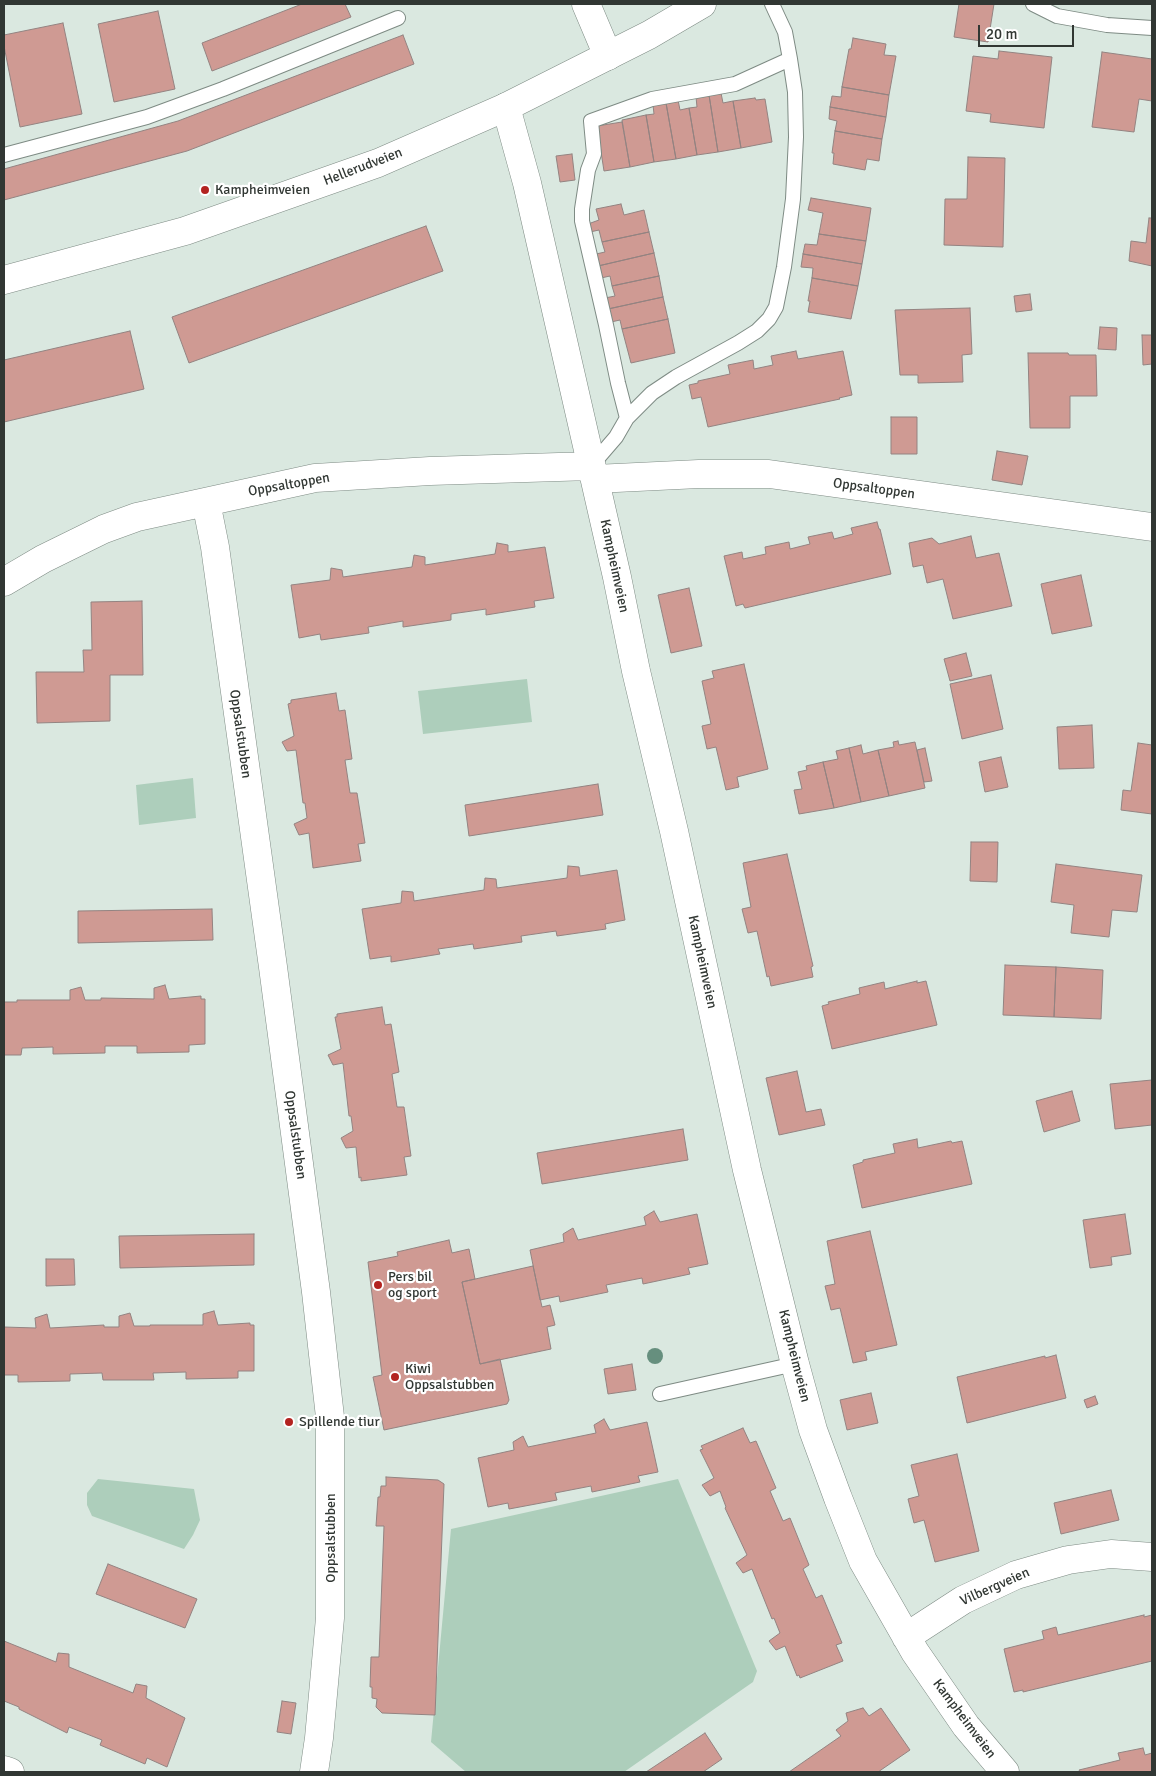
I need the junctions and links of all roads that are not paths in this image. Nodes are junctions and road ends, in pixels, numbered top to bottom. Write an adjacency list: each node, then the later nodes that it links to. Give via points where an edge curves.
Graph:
1 (586, 4): 7 (street)
2 (702, 4): 7 (street, Hellerudveien)
3 (772, 4): 8 (lane, via 785,32)
4 (1033, 4): 6 (lane, via 1057,16 1107,25)
5 (398, 18): 10 (lane, via 147,117)
6 (1152, 28)
7 (608, 56): 9 (street, Hellerudveien)
8 (790, 59): 12 (lane, via 796,137 793,199 776,307 757,331 652,393); 12 (lane, via 735,84 652,99 590,121 594,154 588,170 582,221)
9 (506, 107): 11 (street, Hellerudveien, via 378,163 185,231); 13 (street, Kampheimveien, via 527,183)
10 (4, 155)
11 (4, 280)
12 (627, 418): 13 (lane)
13 (593, 472): 14 (street, Oppsaltoppen, via 430,471 315,478); 15 (street, Oppsaltoppen, via 769,474); 17 (street, Kampheimveien, via 747,1170)
14 (206, 502): 16 (street, Oppsaltoppen, via 137,517 104,529 42,559); 23 (street, Oppsalstubben, via 215,547 274,977 330,1417 330,1618)
15 (1152, 527)
16 (4, 582)
17 (795, 1364): 18 (lane); 20 (street, Kampheimveien, via 813,1430 863,1561)
18 (660, 1394)
19 (1152, 1557): 20 (street, Vilbergveien, via 1112,1554 1076,1558 1016,1575 963,1600)
20 (906, 1638): 24 (street, Kampheimveien, via 966,1726)
21 (4, 1770): 22 (street)
22 (10, 1772)
23 (314, 1772)
24 (1006, 1772)

